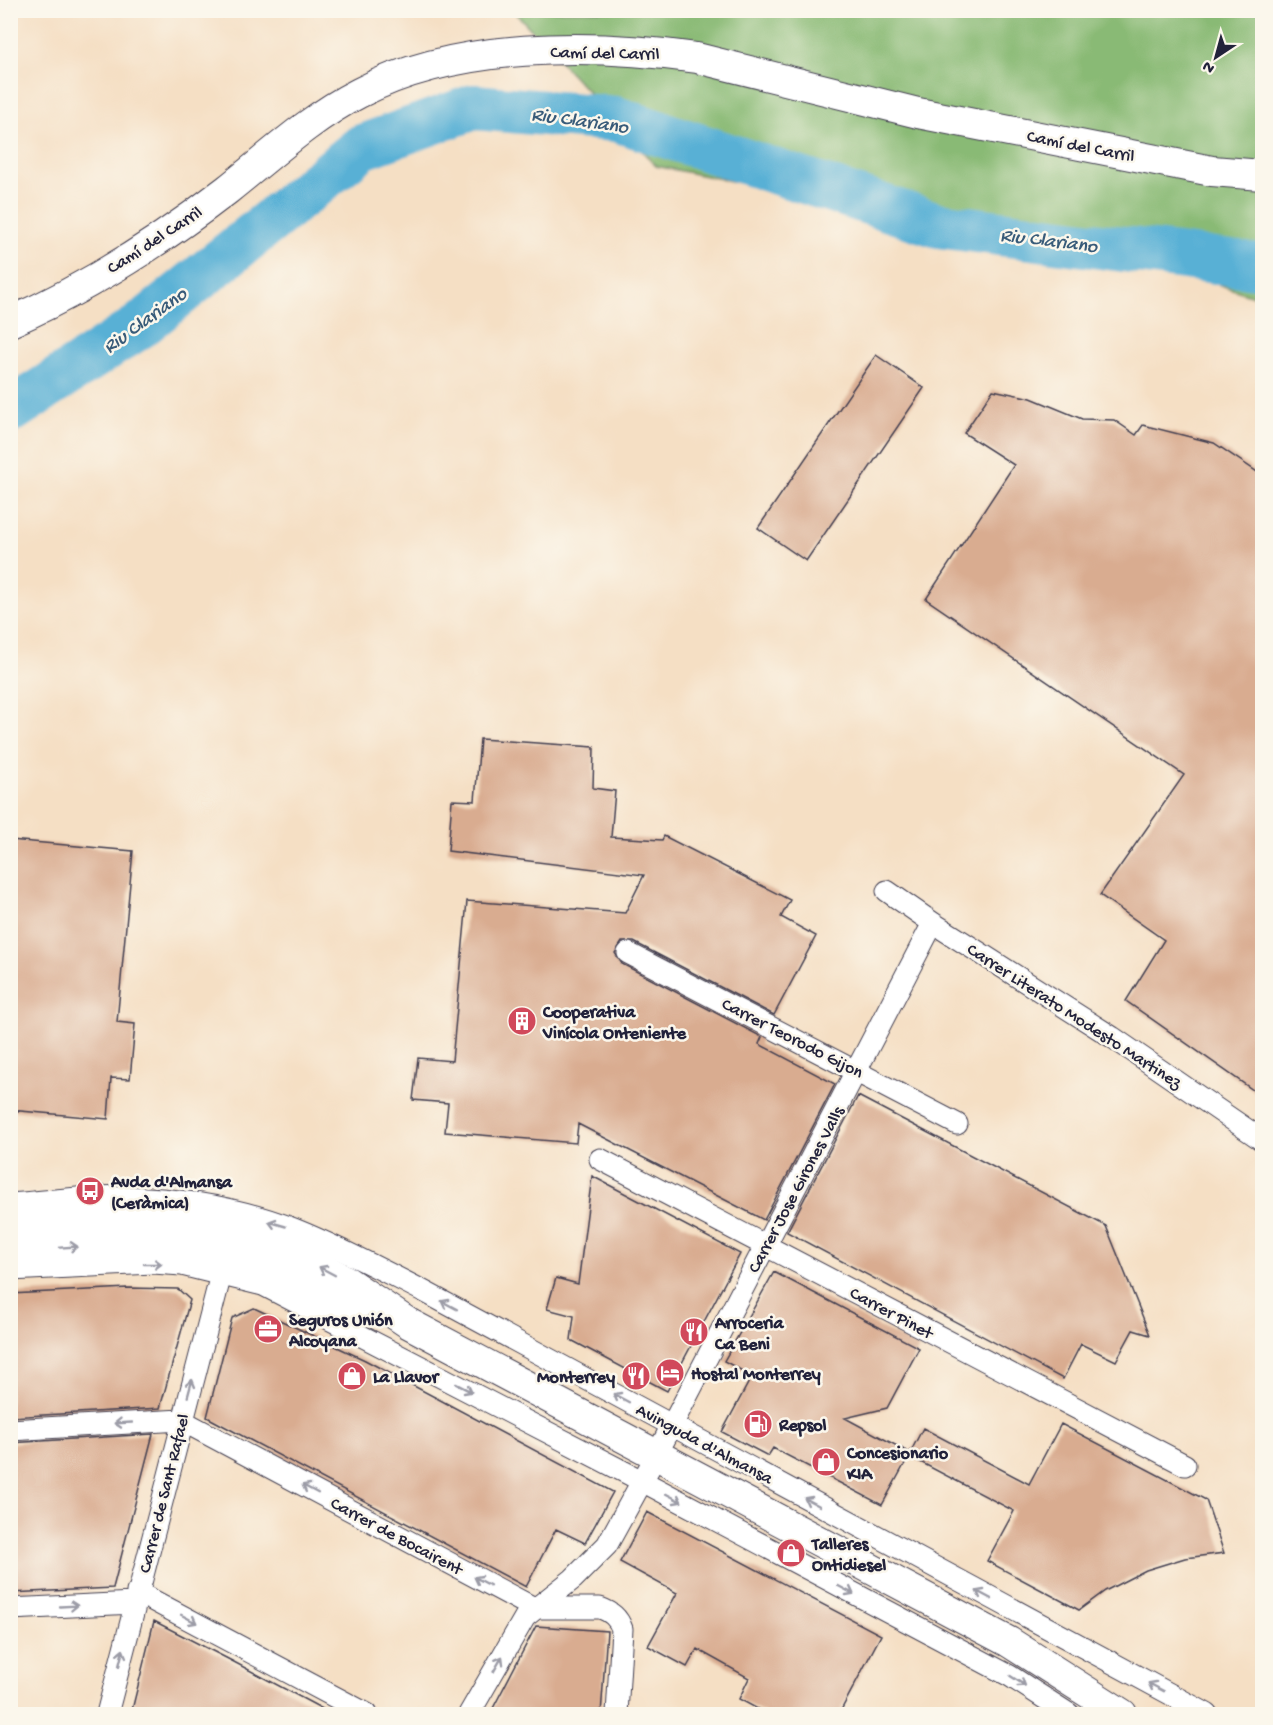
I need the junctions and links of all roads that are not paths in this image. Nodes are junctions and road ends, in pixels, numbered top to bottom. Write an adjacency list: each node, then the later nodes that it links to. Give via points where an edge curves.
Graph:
1 (1263, 175): 2 (street, Camí del Carril, via 1212,171 918,112 697,58 599,51 499,54 428,66 359,93 315,119 164,235)
2 (10, 322)
3 (887, 891): 4 (street, Carrer Literato Modesto Martinez)
4 (933, 923): 6 (street, Carrer Jose Girones Valls); 8 (street, Carrer Literato Modesto Martinez, via 1112,1037)
5 (628, 953): 6 (street, Carrer Teorodo Gijon)
6 (857, 1070): 7 (street, Carrer Teorodo Gijon); 15 (street, Carrer Jose Girones Valls)
7 (957, 1124)
8 (1263, 1140)
9 (600, 1160): 15 (street, Carrer Pinet)
10 (148, 1198): 11 (street, Avinguda d'Almansa); 12 (street, Avinguda d'Almansa); 13 (street)
11 (10, 1204)
12 (202, 1205): 13 (street, via 182,1212); 19 (street, Avinguda d'Almansa, one-way to 12, via 291,1228)
13 (169, 1224): 14 (street, Avinguda d'Almansa, via 127,1220); 17 (street, via 187,1235 212,1240); 20 (street, Avinguda d'Almansa, one-way to 13, via 343,1279 292,1252 209,1228)
14 (10, 1227)
15 (765, 1245): 22 (street, Carrer Jose Girones Valls); 25 (street, Carrer Pinet)
16 (10, 1251): 17 (street, Avinguda d'Almansa, one-way to 17, via 127,1243 195,1252)
17 (224, 1266): 18 (street, Avinguda d'Almansa, one-way to 17, via 153,1263); 20 (street, Avinguda d'Almansa); 21 (street, Carrer de Sant Rafael, one-way to 17); 26 (street, Avinguda d'Almansa, one-way to 26)
18 (10, 1270)
19 (425, 1292): 20 (street); 22 (street, Avinguda d'Almansa, one-way to 19)
20 (401, 1319): 24 (street, Avinguda d'Almansa)
21 (182, 1420): 23 (street, one-way to 23); 27 (street, Carrer de Sant Rafael); 28 (street, Carrer de Bocairent, one-way to 21)
22 (672, 1426): 24 (street, Carrer Jose Girones Valls); 35 (street, Avinguda d'Almansa, one-way to 22)
23 (10, 1430)
24 (657, 1454): 26 (street, Carrer Jose Girones Valls); 30 (street, Avinguda d'Almansa, via 1009,1642)
25 (1185, 1465)
26 (642, 1480): 28 (street, Carrer Jose Girones Valls, via 607,1545 594,1561); 30 (street, Avinguda d'Almansa, one-way to 30, via 1010,1676)
27 (136, 1597): 29 (street, one-way to 27); 31 (street, Carrer de Sant Rafael, one-way to 27); 32 (street, one-way to 32)
28 (534, 1608): 33 (street, Carrer Jose Girones Valls, one-way to 28, via 519,1626); 34 (street, Carrer de Bocairent, via 600,1608 619,1620 622,1629)
29 (10, 1609)
30 (1096, 1709)
31 (106, 1714)
32 (367, 1714)
33 (469, 1714)
34 (617, 1714)
35 (1207, 1714)

